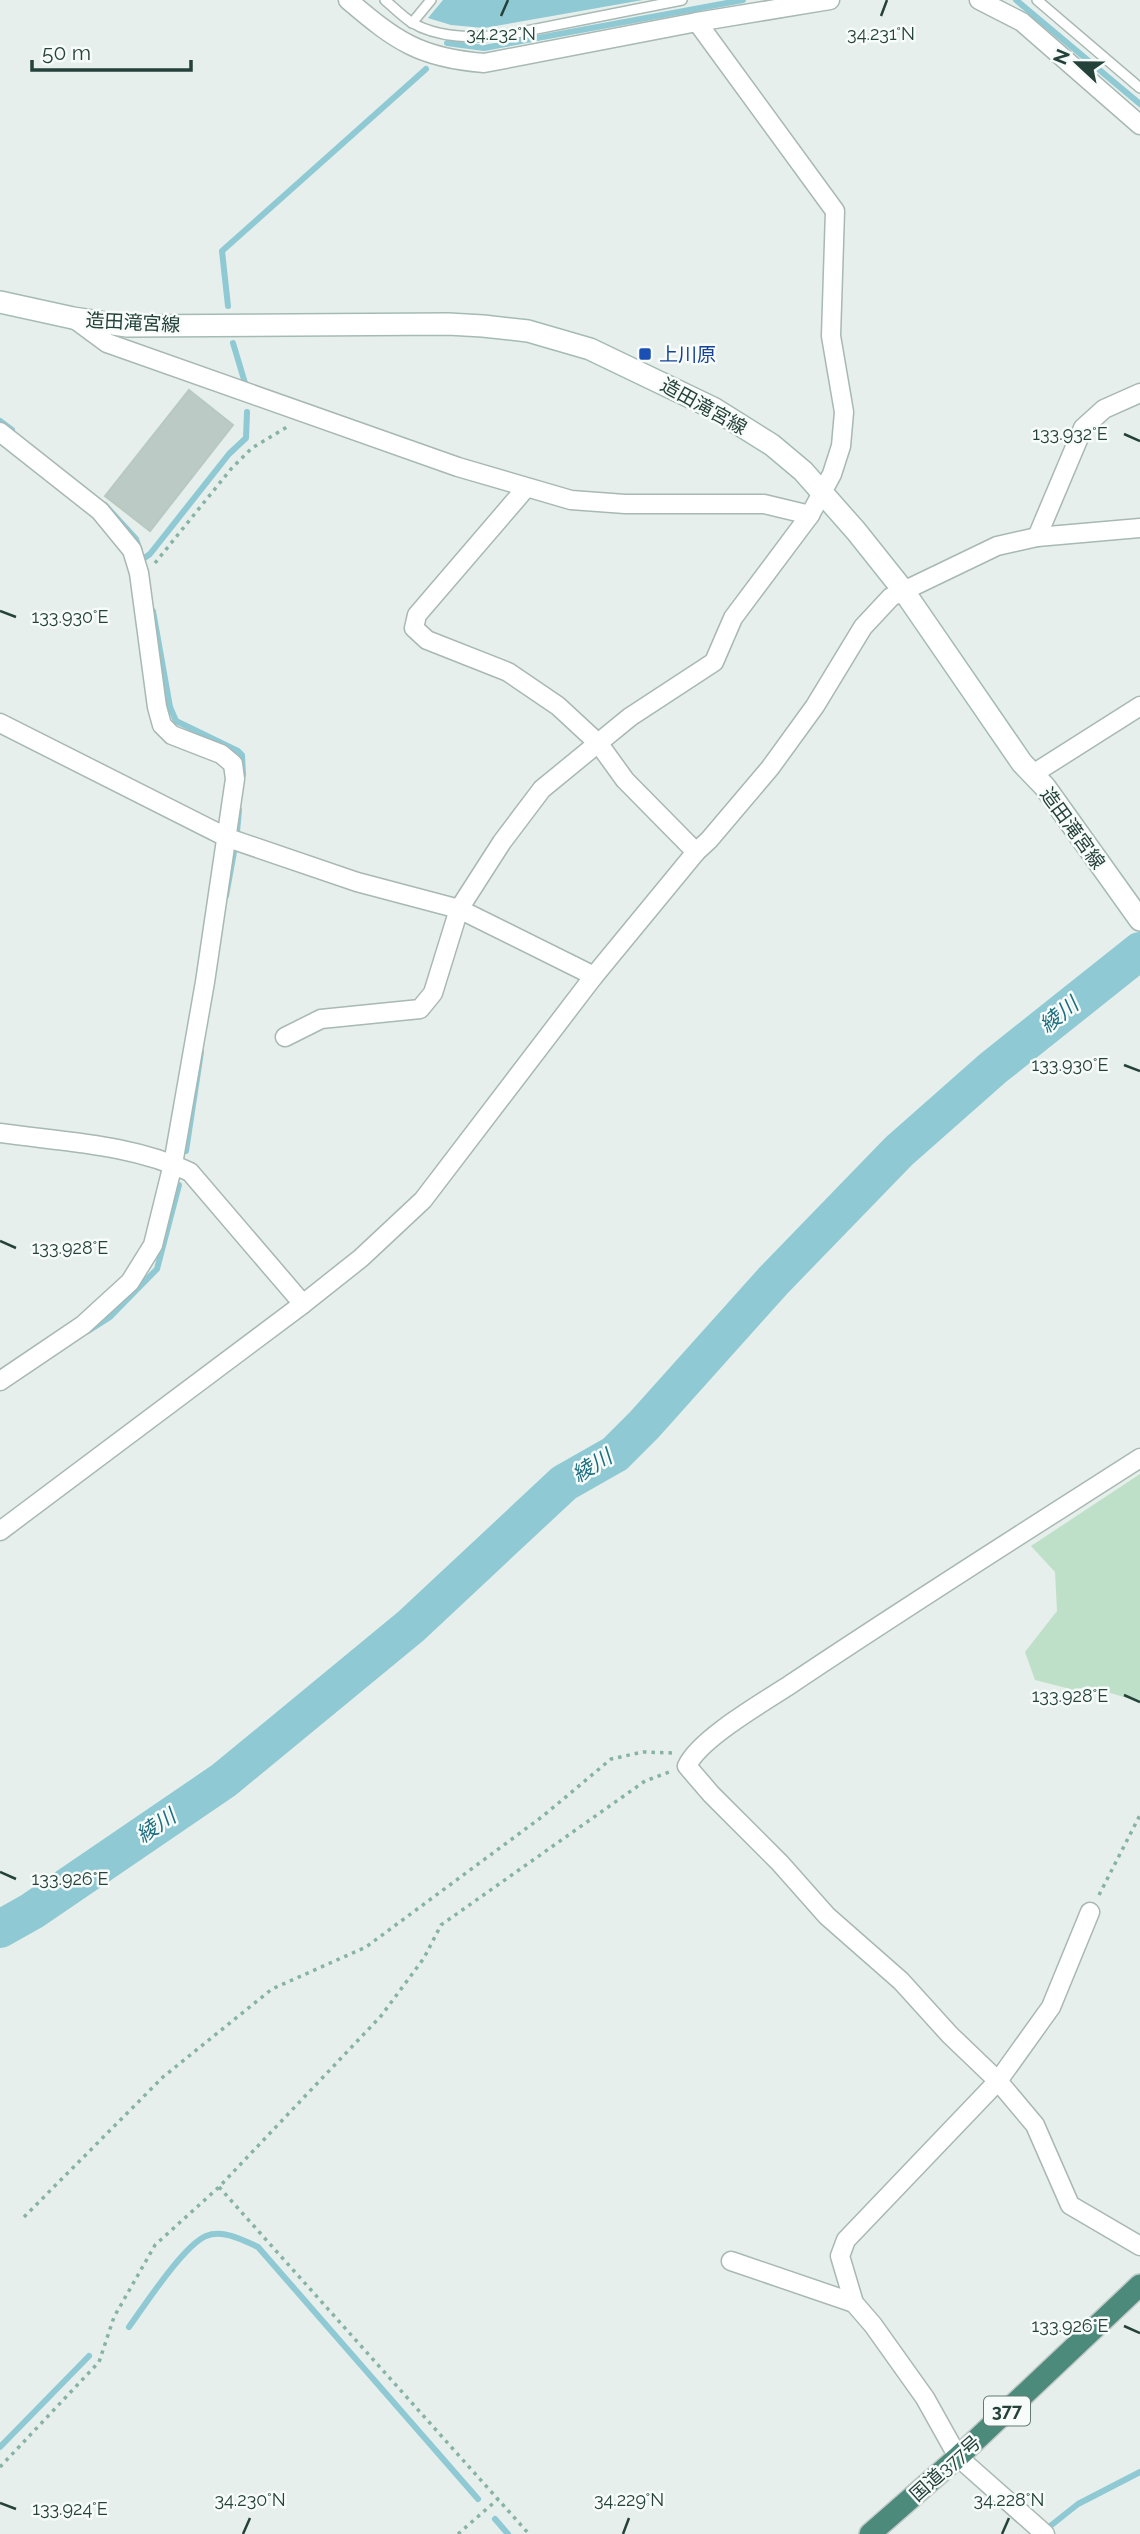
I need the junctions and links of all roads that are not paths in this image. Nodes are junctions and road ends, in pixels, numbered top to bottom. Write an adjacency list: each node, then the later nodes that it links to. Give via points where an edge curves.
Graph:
1 (348, 0): 8 (street, via 393,37 452,61 484,63)
2 (385, 0): 9 (lane)
3 (431, 0): 9 (lane)
4 (682, 0): 9 (lane, via 506,35 454,35)
5 (830, 0): 8 (street)
6 (979, 0): 11 (street, via 1022,22)
7 (1037, 0): 10 (lane)
8 (697, 22): 17 (street, via 835,211 831,336 845,412 841,446)
9 (412, 23)
10 (1140, 88)
11 (1140, 125)
12 (0, 302): 13 (main road, 造田滝宮線)
13 (73, 318): 16 (street, via 107,343); 17 (main road, 造田滝宮線, via 127,326 448,324 528,331 590,349 713,408 772,445)
14 (1140, 393): 20 (street, via 1104,409 1083,428)
15 (0, 432): 26 (street, via 100,511 132,550 162,725 172,735 221,754 233,764)
16 (526, 488): 18 (street, via 571,500 764,504); 24 (street, via 417,615 414,628 427,640 508,672 558,706)
17 (822, 491): 18 (street); 21 (main road, 造田滝宮線)
18 (810, 515): 24 (street, via 733,618 714,662)
19 (1140, 528): 20 (street)
20 (1037, 537): 21 (street, via 997,546)
21 (903, 590): 25 (main road, 造田滝宮線); 27 (street, via 863,627 770,768)
22 (1140, 706): 25 (street)
23 (0, 723): 26 (street)
24 (599, 744): 27 (street, via 625,780); 28 (street, via 542,789)
25 (1034, 775): 29 (main road, 造田滝宮線)
26 (228, 838): 28 (street, via 357,882); 33 (street)
27 (696, 852): 30 (street)
28 (459, 909): 30 (street); 31 (street, via 433,993 420,1009 321,1019)
29 (1140, 920)
30 (594, 976): 34 (street, via 424,1200)
31 (285, 1037)
32 (0, 1133): 33 (street, via 132,1152)
33 (173, 1164): 34 (street, via 202,1184); 35 (street, via 153,1245 130,1282 83,1325)
34 (303, 1304): 37 (street)
35 (0, 1381)
36 (1140, 1458): 39 (street, via 848,1645 736,1721 690,1760 711,1794 827,1916 901,1981)
37 (0, 1531)
38 (1090, 1912): 39 (street, via 1051,2007)
39 (998, 2081): 40 (street, via 1035,2125 1070,2205); 43 (street, via 846,2240 840,2256)
40 (1140, 2246)
41 (731, 2261): 43 (street)
42 (1140, 2285): 44 (highway, 国道377号 / 377)
43 (854, 2304): 44 (street, via 925,2398)
44 (958, 2457): 45 (highway, 国道377号 / 377); 46 (street)
45 (870, 2534)
46 (1045, 2534)

